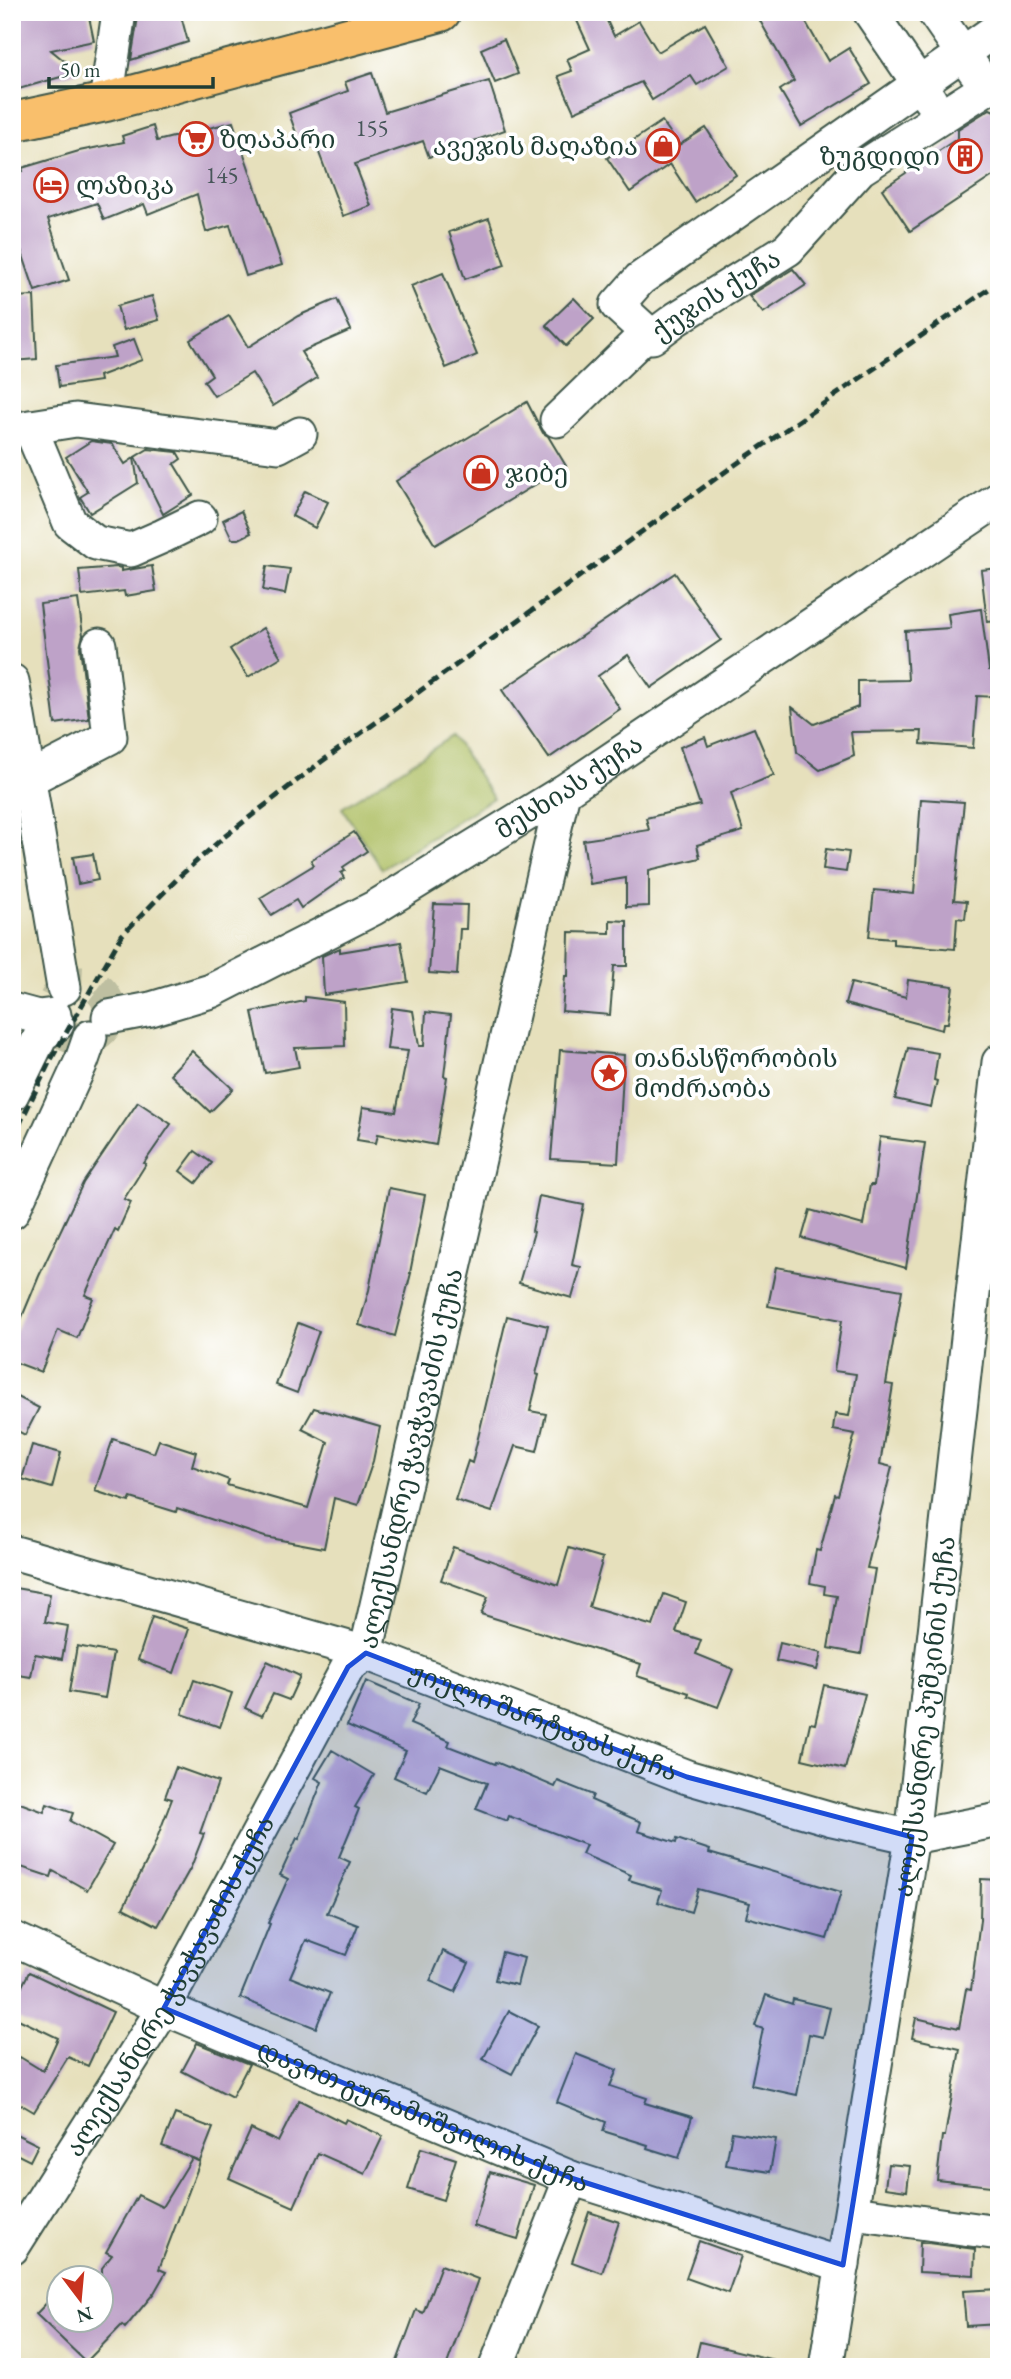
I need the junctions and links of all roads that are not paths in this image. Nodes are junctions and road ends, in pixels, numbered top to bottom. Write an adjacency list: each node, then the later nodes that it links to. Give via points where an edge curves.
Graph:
1 (119, 12): 9 (street)
2 (441, 12): 9 (main road)
3 (870, 12): 7 (street)
4 (934, 12): 6 (street, ქუჯის ქუჩა)
5 (999, 28): 6 (street, ქუჯის ქუჩა)
6 (962, 52): 7 (street, ქუჯის ქუჩა); 8 (street, ქუჯის ქუჩა)
7 (918, 84): 10 (street); 12 (street, ქუჯის ქუჩა, via 640,279 617,305)
8 (993, 84): 10 (street, ქუჯის ქუჩა)
9 (106, 102): 11 (main road)
10 (942, 118): 12 (street, ქუჯის ქუჩა, via 860,169 788,249 652,338)
11 (12, 122)
12 (647, 333): 13 (street)
13 (557, 420)
14 (21, 428): 15 (street, via 76,419 278,446); 17 (street, via 70,523 96,543 131,550)
15 (300, 434)
16 (999, 499): 21 (street, მესხიას ქუჩა)
17 (200, 517)
18 (99, 645): 20 (street, via 110,737)
19 (12, 681): 20 (street)
20 (29, 779): 22 (street)
21 (563, 792): 26 (street, მესხიას ქუჩა, via 374,908 211,991 99,1027); 28 (street, ალექსანდრე ჭავჭავაძის ქუჩა)
22 (58, 1009): 23 (street, via 38,1017); 25 (street)
23 (12, 1010)
24 (999, 1062): 30 (street, ალექსანდრე პუშკინის ქუჩა)
25 (12, 1094)
26 (12, 1212)
27 (12, 1552): 28 (street, ჟიული შარტავას ქუჩა)
28 (366, 1653): 30 (street, ჟიული შარტავას ქუჩა, via 687,1777); 32 (street, ალექსანდრე ჭავჭავაძის ქუჩა, via 348,1667)
29 (999, 1820): 30 (street, ჟიული შარტავას ქუჩა)
30 (912, 1837): 34 (street, ალექსანდრე პუშკინის ქუჩა)
31 (12, 1938): 32 (street, დავით გურამიშვილის ქუჩა)
32 (164, 2008): 33 (street, დავით გურამიშვილის ქუჩა); 36 (street, ალექსანდრე ჭავჭავაძის ქუჩა)
33 (571, 2178): 37 (street, დავით გურამიშვილის ქუჩა); 38 (street)
34 (853, 2213): 35 (street); 37 (street, ალექსანდრე პუშკინის ქუჩა)
35 (999, 2233)
36 (12, 2248)
37 (843, 2265): 39 (street, ალექსანდრე პუშკინის ქუჩა)
38 (496, 2367)
39 (826, 2367)

